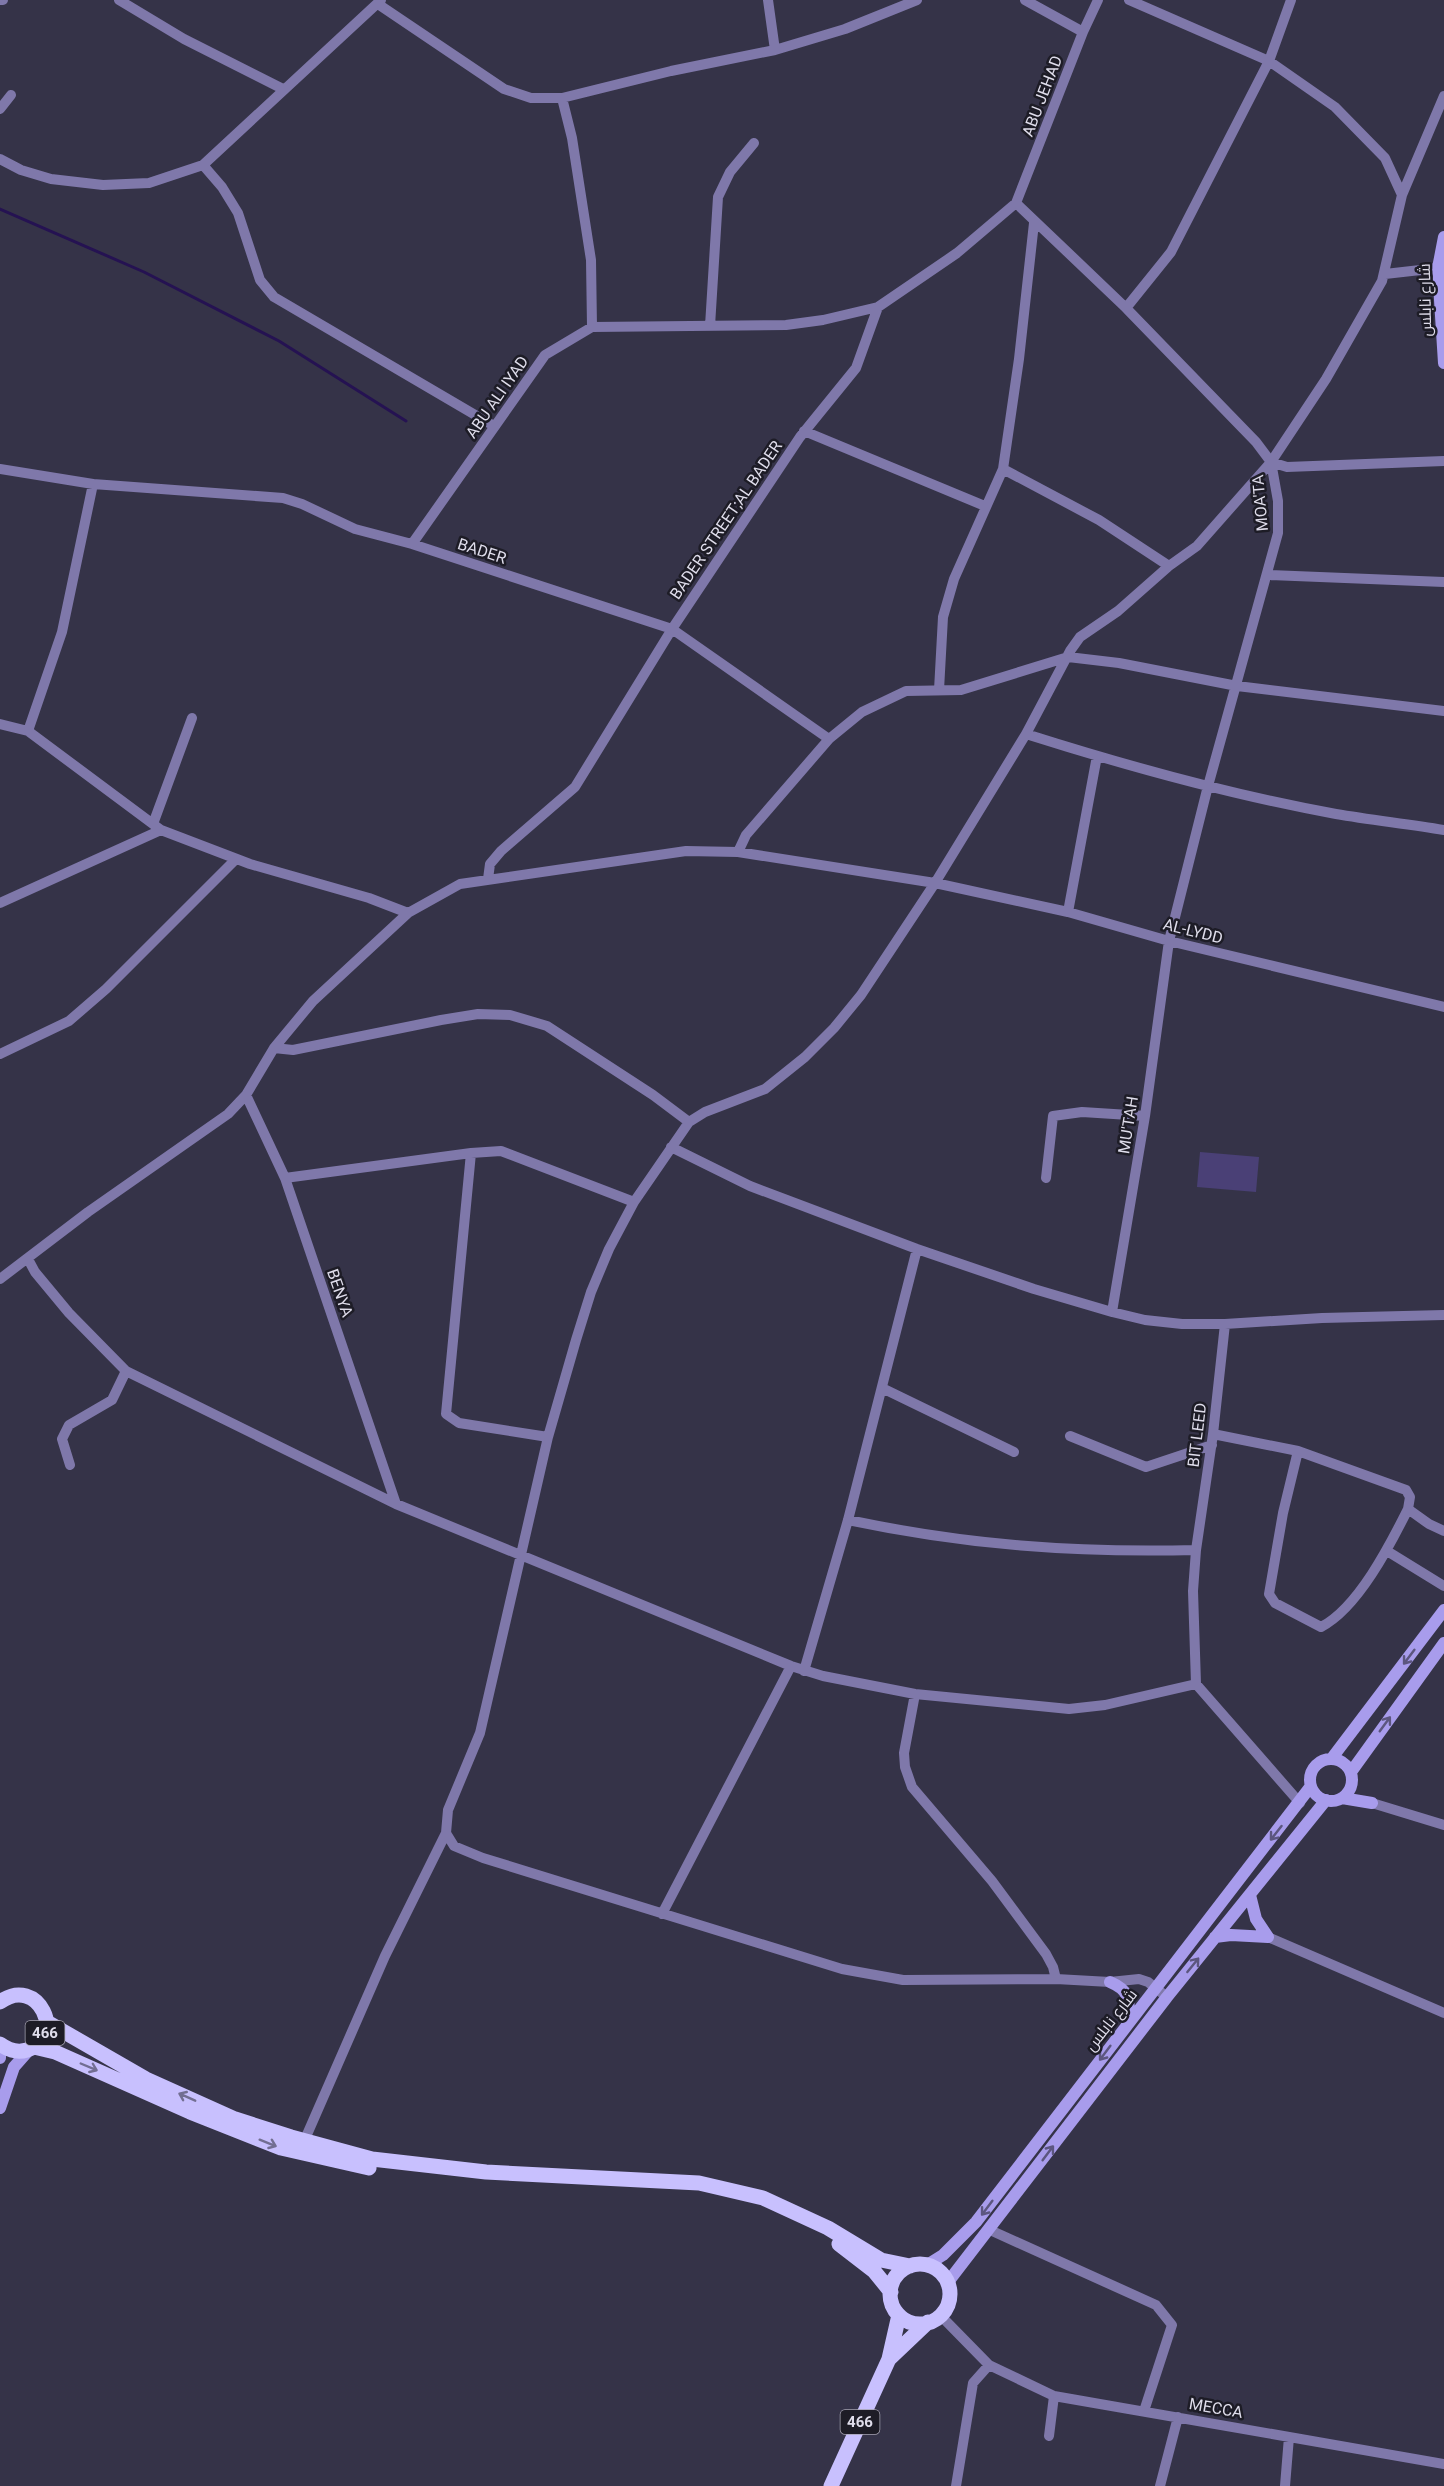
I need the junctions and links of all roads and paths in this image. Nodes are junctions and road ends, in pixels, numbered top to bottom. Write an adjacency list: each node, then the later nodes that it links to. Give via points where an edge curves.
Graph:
1 (119, 0): 12 (street, via 184,39)
2 (768, 0): 10 (street)
3 (917, 0): 10 (street, via 845,29)
4 (1025, 0): 9 (street)
5 (1098, 0): 9 (street, ABU JEHAD)
6 (1129, 0): 11 (street)
7 (1291, 0): 11 (street)
8 (380, 2): 12 (street); 15 (street, via 504,89 531,98)
9 (1083, 32): 21 (street, ABU JEHAD)
10 (775, 50): 15 (street)
11 (1269, 61): 20 (street, via 1335,107 1385,159); 27 (street, via 1171,252)
12 (284, 89): 19 (street)
13 (10, 95): 16 (street)
14 (1444, 96): 20 (street)
15 (562, 98): 29 (street, via 591,260)
16 (0, 109)
17 (754, 143): 28 (street, via 730,172 718,197)
18 (0, 159): 19 (street, via 51,179 103,185 149,183)
19 (202, 165): 31 (street, via 238,213 260,280 274,297)
20 (1402, 195): 25 (street)
21 (1016, 203): 22 (street); 26 (street, via 957,253)
22 (1034, 223): 27 (street); 36 (street, via 1020,360)
23 (1444, 237): 24 (main road, شارع نابلس)
24 (1441, 270): 25 (street); 30 (main road, شارع نابلس)
25 (1385, 274): 34 (street, via 1326,379)
26 (878, 307): 28 (street, via 786,325); 32 (street, BADER STREET;AL BADER, via 856,368)
27 (1126, 308): 34 (street)
28 (710, 326): 29 (street)
29 (592, 327): 31 (street, ABU ALI IYAD, via 545,355)
30 (1444, 363)
31 (494, 426): 39 (street, ABU ALI IYAD)
32 (804, 430): 38 (street); 43 (street, BADER STREET;AL BADER)
33 (1444, 461): 34 (street, MOA'TA, via 1287,467)
34 (1271, 462): 40 (street, via 1197,546); 41 (street, MOA'TA, via 1278,501 1278,533)
35 (0, 469): 37 (street, BADER)
36 (1003, 469): 38 (street); 40 (street, via 1099,520)
37 (93, 484): 39 (street, BADER, via 283,498 354,529); 50 (street, via 62,633)
38 (985, 506): 46 (street, via 954,579 943,617)
39 (412, 544): 43 (street, BADER)
40 (1169, 566): 44 (street, via 1118,611 1080,637)
41 (1269, 574): 42 (street); 45 (street, MOA'TA)
42 (1444, 582)
43 (672, 629): 52 (street, BADER); 59 (street, BADER STREET;AL BADER, via 575,787 501,851 490,864)
44 (1068, 657): 45 (street); 46 (street, via 961,690); 51 (street)
45 (1237, 686): 47 (street); 54 (street, MOA'TA)
46 (939, 690): 52 (street, via 906,691 862,712)
47 (1444, 711)
48 (192, 718): 55 (street)
49 (0, 724): 50 (street)
50 (28, 731): 55 (street)
51 (1026, 734): 53 (street); 60 (street)
52 (829, 739): 57 (street, via 746,834)
53 (1097, 756): 54 (street); 62 (street)
54 (1208, 786): 56 (street, via 1335,813); 64 (street, MU'TAH)
55 (157, 827): 58 (street); 61 (street)
56 (1444, 830)
57 (738, 852): 59 (street, AL-LYDD, via 686,851); 60 (street, AL-LYDD)
58 (236, 859): 63 (street); 67 (street, via 69,1021)
59 (488, 879): 63 (street, AL-LYDD, via 460,884)
60 (934, 883): 62 (street, AL-LYDD); 70 (street, via 861,995 805,1057 765,1089)
61 (0, 903)
62 (1068, 912): 64 (street, AL-LYDD)
63 (408, 913): 66 (street, AL-LYDD, via 313,1001)
64 (1169, 941): 65 (street, AL-LYDD); 69 (street, MU'TAH)
65 (1444, 1007)
66 (274, 1048): 68 (street, AL-LYDD); 70 (street, via 293,1050 478,1014 510,1015 547,1026)
67 (0, 1054)
68 (246, 1095): 73 (street, BENYA); 77 (street, AL-LYDD, via 228,1114)
69 (1145, 1116): 74 (street, via 1082,1112 1053,1116); 79 (street, MU'TAH)
70 (689, 1122): 71 (street)
71 (671, 1147): 75 (street); 76 (street, via 750,1186)
72 (471, 1153): 73 (street); 75 (street, via 501,1151); 85 (street, via 446,1414 459,1423)
73 (285, 1178): 90 (street, BENYA)
74 (1046, 1178)
75 (634, 1202): 85 (street, via 591,1292)
76 (917, 1250): 79 (street); 83 (street)
77 (28, 1259): 78 (street, AL-LYDD); 82 (street, via 69,1313)
78 (0, 1280)
79 (1112, 1312): 81 (street, via 1182,1324)
80 (1444, 1315): 81 (street)
81 (1225, 1324): 86 (street, BIT LEED)
82 (126, 1371): 89 (street, via 112,1400 69,1425 62,1439); 90 (street)
83 (882, 1388): 88 (street); 92 (street)
84 (1070, 1436): 86 (street, via 1146,1467)
85 (548, 1437): 96 (street)
86 (1213, 1439): 87 (street); 94 (street, BIT LEED)
87 (1298, 1451): 91 (street, via 1406,1490 1410,1497); 95 (street, via 1269,1594 1275,1603 1322,1627 1334,1621 1348,1605)
88 (1014, 1452)
89 (70, 1465)
90 (396, 1504): 96 (street)
91 (1408, 1509): 93 (street); 95 (street)
92 (848, 1520): 94 (street, via 921,1535 1037,1548); 101 (street)
93 (1444, 1531)
94 (1196, 1550): 102 (street, BIT LEED)
95 (1387, 1551): 97 (street)
96 (521, 1555): 100 (street); 112 (street, via 480,1733 448,1810)
97 (1444, 1586)
98 (1444, 1610): 104 (main road, one-way to 104)
99 (1444, 1643): 105 (main road, one-way to 99)
100 (791, 1666): 101 (street); 114 (street)
101 (804, 1671): 103 (street)
102 (1196, 1684): 103 (street, via 1105,1705 1069,1709); 109 (street)
103 (915, 1694): 117 (street, via 904,1753 912,1787 992,1881 1046,1954)
104 (1332, 1758): 105 (main road, via 1344,1762); 106 (main road, via 1314,1766)
105 (1352, 1776): 107 (main road, via 1350,1791); 110 (main road)
106 (1311, 1786): 108 (main road, via 1316,1795); 109 (main road, شارع نابلس)
107 (1342, 1798): 108 (main road); 110 (main road)
108 (1326, 1800): 113 (main road, شارع نابلس)
109 (1300, 1803): 119 (main road, شارع نابلس, one-way to 119)
110 (1372, 1803): 111 (street)
111 (1444, 1825)
112 (446, 1833): 114 (street, via 454,1846 483,1858); 130 (street, via 385,1956)
113 (1250, 1895): 115 (main road, شارع نابلس); 116 (main road, via 1256,1919)
114 (662, 1914): 117 (street, via 842,1969 886,1978 962,1982)
115 (1215, 1937): 116 (main road); 121 (main road, شارع نابلس, one-way to 115)
116 (1268, 1937): 122 (street)
117 (1056, 1979): 118 (street)
118 (1110, 1982): 119 (street, via 1139,1979); 123 (main road, via 1126,1991)
119 (1156, 1989): 121 (street); 123 (main road, شارع نابلس)
120 (4, 1996): 124 (main road, 466, via 34,1999 41,2005)
121 (1167, 1997): 131 (main road, شارع نابلس, one-way to 121)
122 (1444, 2013)
123 (1129, 2021): 132 (main road, شارع نابلس, one-way to 132, via 976,2222 943,2255)
124 (47, 2022): 126 (main road, 466, via 44,2036); 130 (main road, one-way to 124, via 147,2079)
125 (0, 2044): 126 (main road, 466, via 12,2050)
126 (31, 2048): 129 (main road, via 14,2067); 130 (main road, one-way to 130, via 55,2052 271,2144)
127 (0, 2052): 128 (main road)
128 (0, 2058)
129 (0, 2108)
130 (302, 2146): 133 (main road, via 372,2159 486,2172 699,2183 764,2198 828,2228 881,2260); 135 (main road, via 373,2169 490,2183 550,2182 693,2190 739,2199 789,2216 829,2238 874,2271)
131 (990, 2230): 134 (main road, شارع نابلس); 141 (street, via 1156,2305 1172,2325)
132 (927, 2265): 133 (main road); 134 (main road, via 943,2274)
133 (910, 2266): 135 (main road, via 896,2276)
134 (948, 2282): 137 (main road, via 950,2300)
135 (891, 2292): 136 (main road)
136 (899, 2315): 137 (main road, via 913,2322); 138 (main road, 466)
137 (934, 2319): 138 (main road, 466); 139 (street, MECCA)
138 (889, 2358): 146 (main road, 466)
139 (989, 2365): 140 (street, MECCA); 147 (street, via 974,2383)
140 (1054, 2396): 141 (street, MECCA); 143 (street)
141 (1144, 2411): 142 (street, MECCA)
142 (1178, 2417): 144 (street, MECCA); 148 (street)
143 (1049, 2436)
144 (1289, 2437): 145 (street, MECCA); 149 (street)
145 (1444, 2464)
146 (831, 2486)
147 (956, 2486)
148 (1160, 2486)
149 (1285, 2486)

